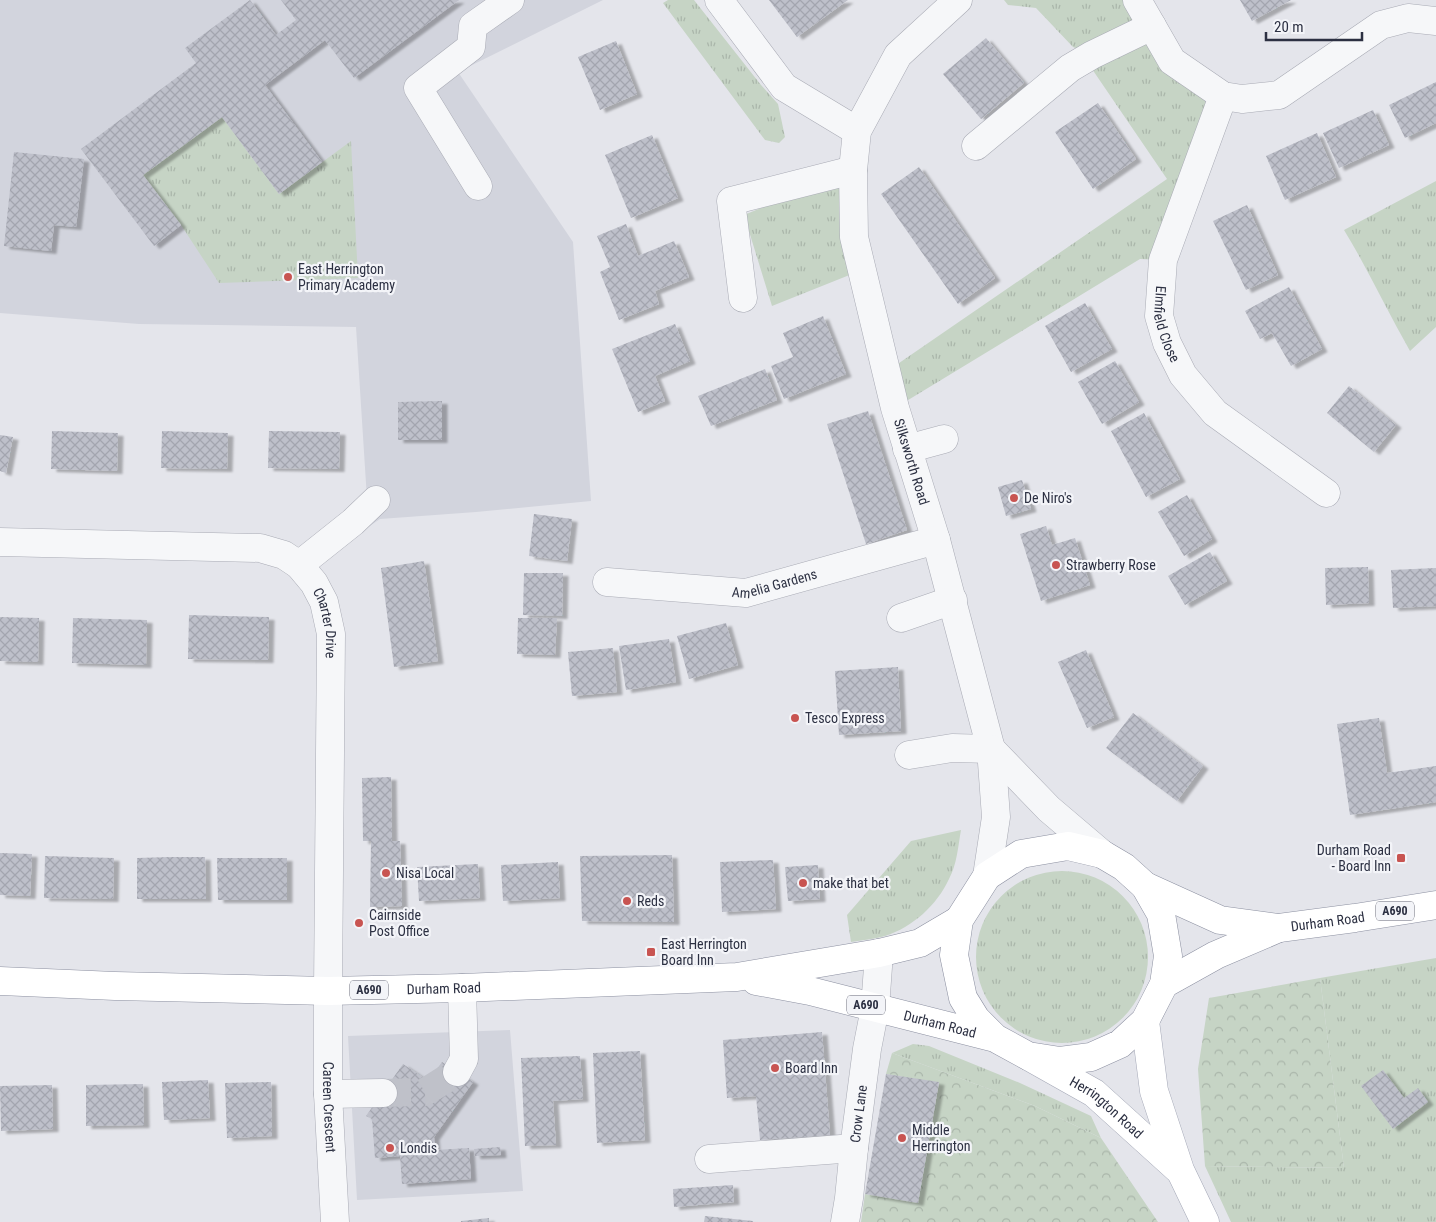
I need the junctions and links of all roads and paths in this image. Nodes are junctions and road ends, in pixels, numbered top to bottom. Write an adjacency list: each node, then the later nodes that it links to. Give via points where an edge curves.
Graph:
1 (510, 0): 11 (street, via 473,26 471,47 418,88)
2 (719, 0): 8 (street, via 784,87)
3 (958, 0): 8 (street, Silksworth Road, via 898,55)
4 (1137, 0): 6 (street)
5 (1436, 21): 7 (street, via 1408,18 1381,25 1279,95 1242,99)
6 (1152, 26): 7 (street, via 1172,61); 9 (street, via 1070,68)
7 (1223, 96): 15 (street, Elmfield Close, via 1163,260 1159,316 1167,343 1183,375 1214,414)
8 (857, 131): 10 (street, Silksworth Road)
9 (976, 146)
10 (853, 170): 12 (street, via 731,201); 14 (street, Silksworth Road, via 854,237)
11 (478, 186)
12 (743, 298)
13 (944, 439): 14 (street)
14 (907, 448): 17 (street, Silksworth Road)
15 (1326, 493)
16 (376, 500): 19 (street)
17 (936, 540): 20 (street, Amelia Gardens, via 746,593); 21 (street, Silksworth Road)
18 (0, 542): 19 (street, Charter Drive, via 260,548 284,555)
19 (299, 565): 36 (street, Charter Drive, via 324,602 331,634)
20 (607, 582)
21 (953, 600): 22 (street); 23 (street, Silksworth Road)
22 (901, 618)
23 (991, 749): 24 (street, via 952,748); 25 (street, via 1049,808); 26 (street, Silksworth Road, via 996,817)
24 (909, 755)
25 (1102, 854): 26 (main road, Durham Road / A690, via 1068,846 1021,854); 27 (main road, Durham Road / A690, via 1124,867)
26 (987, 876): 29 (main road, Durham Road / A690)
27 (1145, 886): 30 (main road, Durham Road / A690, via 1220,920); 34 (main road, Durham Road / A690, via 1161,914 1168,956)
28 (1436, 904): 30 (main road, Durham Road / A690)
29 (959, 920): 31 (main road, Durham Road / A690, via 920,944); 39 (main road, Durham Road / A690, via 954,955 963,998 976,1019)
30 (1279, 928): 34 (main road, Durham Road / A690, via 1216,955)
31 (879, 954): 32 (main road, Durham Road / A690); 37 (street, Crow Lane)
32 (737, 977): 35 (main road, Durham Road / A690); 37 (main road, Durham Road / A690)
33 (0, 981): 36 (main road, Durham Road / A690)
34 (1164, 984): 38 (main road, Durham Road / A690)
35 (462, 988): 36 (main road, Durham Road / A690); 41 (street, via 464,1059)
36 (328, 991): 43 (street, Careen Crescent)
37 (875, 1008): 39 (main road, Durham Road / A690); 44 (street, Crow Lane)
38 (1145, 1021): 40 (main road, Durham Road / A690, via 1120,1044 1091,1057 1060,1061); 46 (main road, Herrington Road, via 1154,1091)
39 (995, 1038): 40 (main road, Durham Road / A690)
40 (1028, 1056): 46 (main road, Herrington Road, via 1094,1093)
41 (457, 1072)
42 (383, 1093): 43 (street)
43 (328, 1094): 47 (street, Careen Crescent)
44 (854, 1148): 45 (street); 48 (street, Crow Lane)
45 (709, 1159)
46 (1180, 1170): 49 (main road, Herrington Road)
47 (335, 1222)
48 (845, 1222)
49 (1205, 1222)

